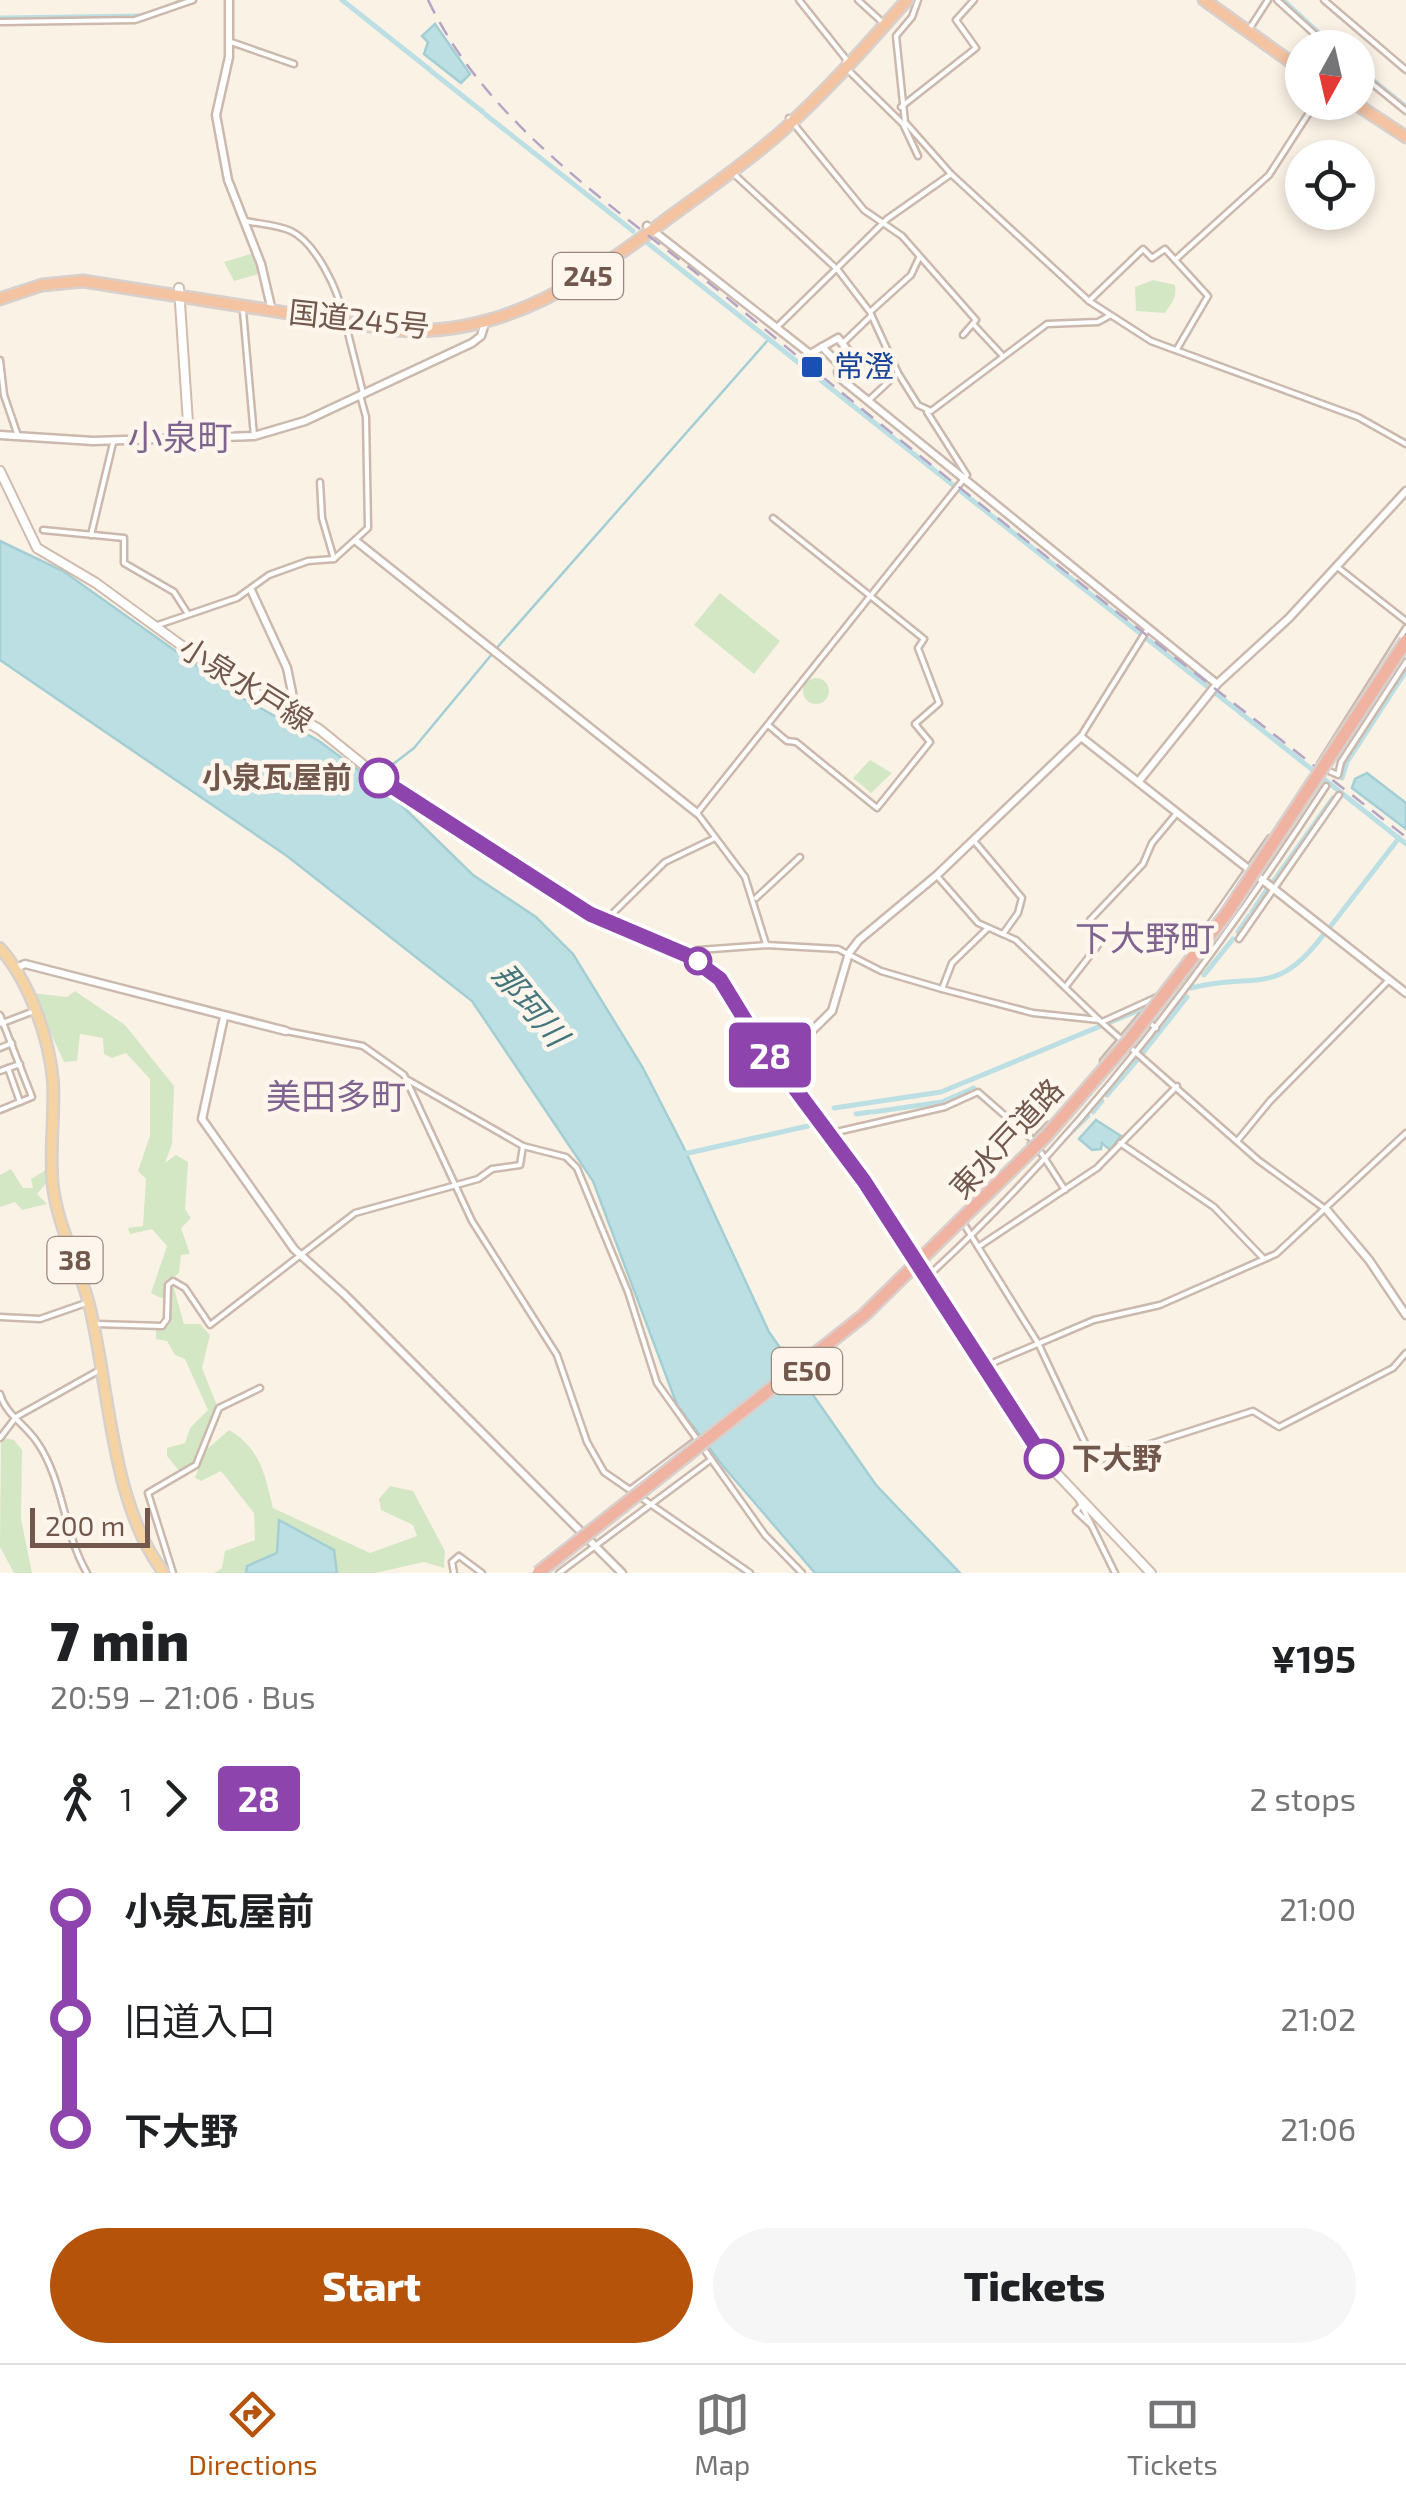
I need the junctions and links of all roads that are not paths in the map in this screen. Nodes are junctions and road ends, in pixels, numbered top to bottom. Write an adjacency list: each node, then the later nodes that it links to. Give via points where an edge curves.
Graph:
1 (193, 0): 13 (street, via 135,20)
2 (228, 0): 17 (street)
3 (799, 0): 20 (street)
4 (858, 0): 14 (street)
5 (904, 0): 14 (highway, 国道245号 / 245); 20 (highway, 国道245号 / 245)
6 (918, 0): 24 (street, via 896,36)
7 (974, 0): 24 (street, via 956,20 976,48)
8 (1204, 0): 19 (highway)
9 (1214, 0): 15 (highway)
10 (1268, 0): 15 (street)
11 (1277, 0): 16 (street)
12 (1324, 0): 22 (street)
13 (0, 22)
14 (881, 22): 20 (highway, 国道245号 / 245)
15 (1250, 28): 18 (highway)
16 (1310, 30)
17 (230, 42): 21 (street); 36 (street, via 216,116)
18 (1285, 51)
19 (1285, 58)
20 (846, 63): 28 (highway, 国道245号 / 245); 30 (street)
21 (294, 64)
22 (1406, 70)
23 (1375, 87): 26 (street)
24 (902, 107): 30 (street)
25 (1375, 109): 31 (highway)
26 (1406, 111)
27 (1375, 112): 32 (highway)
28 (790, 120): 34 (highway, 国道245号 / 245); 37 (street, via 864,210)
29 (1304, 120): 40 (street, via 1271,172)
30 (904, 123): 33 (street); 35 (street)
31 (1406, 128)
32 (1406, 136)
33 (918, 156)
34 (730, 170): 38 (highway, 国道245号 / 245); 41 (street)
35 (952, 174): 37 (street); 44 (street)
36 (242, 220): 46 (street); 49 (street, via 302,238 334,283)
37 (886, 223): 39 (street); 41 (street)
38 (650, 228): 50 (highway, 国道245号 / 245, via 558,288); 52 (street)
39 (919, 258): 47 (street); 51 (street, via 954,291)
40 (1176, 260): 44 (street, via 1165,249 1152,258 1143,249); 56 (street, via 1208,296)
41 (838, 270): 47 (street); 52 (street)
42 (179, 292): 43 (highway, 国道245号 / 245, via 81,275 42,279); 45 (highway, 国道245号 / 245); 46 (highway, 国道245号 / 245); 67 (main road)
43 (0, 296)
44 (1088, 301): 48 (street)
45 (243, 306): 46 (highway, 国道245号 / 245); 66 (street)
46 (272, 308): 49 (highway, 国道245号 / 245)
47 (870, 314): 54 (street); 60 (street)
48 (1110, 316): 56 (street); 57 (street, via 1047,324)
49 (344, 320): 50 (highway, 国道245号 / 245); 61 (street)
50 (484, 320): 61 (street, via 472,343)
51 (974, 326): 53 (street); 57 (street)
52 (776, 328): 55 (street, via 810,354)
53 (963, 335)
54 (843, 344): 55 (street, via 835,337); 59 (street, via 852,356)
55 (822, 347): 59 (street)
56 (1177, 350): 69 (street, via 1358,417)
57 (1001, 354): 63 (street)
58 (0, 360): 65 (street)
59 (842, 366): 62 (street, via 840,378)
60 (898, 373): 62 (street); 63 (street)
61 (361, 394): 66 (street); 77 (street, via 371,521)
62 (868, 401): 72 (street)
63 (927, 412): 72 (street, via 968,470)
64 (0, 434): 65 (street)
65 (18, 436): 68 (street)
66 (254, 436): 67 (street)
67 (189, 438): 68 (street)
68 (114, 440): 76 (street)
69 (1406, 444)
70 (0, 471): 84 (main road, 小泉水戸線, via 34,546)
71 (320, 482): 78 (street)
72 (958, 487): 81 (street); 86 (street)
73 (1406, 491): 79 (street)
74 (773, 518): 81 (street)
75 (43, 530): 76 (street)
76 (92, 536): 82 (street, via 124,538 124,563 174,592)
77 (356, 541): 78 (street); 99 (street)
78 (334, 559): 80 (street, via 269,575)
79 (1336, 566): 83 (street); 90 (street)
80 (251, 590): 82 (street); 91 (street, via 288,668)
81 (870, 596): 92 (street); 92 (street, via 924,639 918,648 939,703 915,724 930,742 877,808)
82 (188, 614): 84 (street)
83 (1406, 620)
84 (155, 626): 91 (main road, 小泉水戸線)
85 (1406, 628): 89 (street, via 1320,761 1332,774 1338,775)
86 (1143, 634): 90 (street); 93 (street)
87 (1406, 641): 182 (highway, 東水戸道路 / E50, bridge, via 1227,913 1046,1136 863,1316)
88 (1406, 653): 183 (highway, 東水戸道路 / E50, bridge, via 1215,941 1052,1140 868,1320)
89 (1406, 662)
90 (1213, 689): 95 (street)
91 (297, 718): 108 (main road, 小泉水戸線)
92 (768, 725): 99 (street)
93 (1081, 736): 95 (street); 100 (street)
94 (1312, 775): 103 (street)
95 (1139, 781): 98 (street)
96 (1326, 786): 105 (street)
97 (1338, 796): 106 (street)
98 (1177, 812): 103 (street); 120 (street, via 1143,864 1090,920 1099,944)
99 (696, 813): 101 (street)
100 (972, 838): 104 (street); 110 (street, via 1022,898)
101 (714, 840): 107 (street); 108 (street, via 650,873)
102 (800, 857): 107 (street)
103 (1248, 870): 105 (street); 117 (street)
104 (937, 875): 109 (street); 115 (street)
105 (1263, 882): 106 (street); 118 (street)
106 (1273, 890): 111 (street); 119 (street)
107 (754, 899): 112 (street)
108 (605, 922): 114 (main road, 小泉水戸線)
109 (988, 928): 110 (street); 121 (street, via 952,963)
110 (1004, 934): 120 (street)
111 (1239, 938)
112 (766, 945): 114 (street); 115 (street)
113 (0, 948): 116 (main road, 38)
114 (680, 952): 135 (main road, 小泉水戸線, via 720,979)
115 (850, 953): 121 (street, via 881,971); 135 (street, via 832,1011)
116 (16, 968): 123 (main road, 38); 125 (street, via 25,964)
117 (1177, 970): 118 (street); 127 (street, via 1157,997)
118 (1193, 980): 128 (street)
119 (1389, 980): 122 (street); 145 (street)
120 (1068, 985): 127 (street)
121 (942, 989): 127 (street)
122 (1406, 993)
123 (34, 1011): 126 (street); 159 (main road, 38, via 53,1082 55,1198)
124 (0, 1015): 126 (street)
125 (224, 1016): 129 (street); 155 (street, via 202,1119)
126 (2, 1023): 131 (street)
127 (1103, 1023): 130 (street)
128 (1156, 1028): 130 (street, via 1141,1016); 133 (street)
129 (286, 1031): 138 (street, via 362,1046)
130 (1121, 1040): 133 (street); 144 (street)
131 (12, 1043): 132 (street); 134 (street)
132 (0, 1048)
133 (1136, 1053): 139 (street); 148 (street)
134 (20, 1064): 136 (street); 140 (street, via 32,1097)
135 (777, 1065): 142 (main road, 小泉水戸線)
136 (8, 1068): 137 (street); 140 (street)
137 (0, 1071)
138 (408, 1080): 147 (street); 149 (street)
139 (1177, 1086): 145 (street); 146 (street)
140 (20, 1102): 141 (street)
141 (0, 1110)
142 (830, 1133): 144 (street, via 945,1107 978,1092); 156 (main road, 小泉水戸線)
143 (1406, 1133): 151 (street)
144 (1034, 1140): 148 (street); 152 (street)
145 (1238, 1140): 151 (street)
146 (1120, 1142): 150 (street); 157 (street, via 1214,1207)
147 (523, 1146): 149 (street, via 520,1165); 171 (street, via 566,1157 582,1175 657,1384)
148 (1045, 1160): 150 (street); 153 (street)
149 (456, 1185): 155 (street, via 355,1213); 173 (street, via 557,1354 592,1454)
150 (1065, 1190): 154 (street)
151 (1326, 1209): 157 (street); 160 (street)
152 (960, 1216): 153 (street); 156 (street)
153 (969, 1234): 154 (street); 158 (street)
154 (978, 1246): 163 (street)
155 (300, 1255): 162 (street, via 210,1325 173,1281 162,1326); 176 (street)
156 (914, 1259): 158 (main road, 小泉水戸線)
157 (1264, 1260): 163 (street, via 1160,1305 1094,1320)
158 (926, 1278): 165 (main road, 小泉水戸線)
159 (88, 1302): 161 (street, via 40,1319); 162 (main road, 38)
160 (1406, 1316)
161 (0, 1318)
162 (93, 1324): 166 (main road, 38)
163 (1038, 1343): 164 (street, via 1094,1462 1254,1412 1279,1427 1394,1368); 165 (street)
164 (1406, 1353)
165 (983, 1367): 175 (main road, 小泉水戸線)
166 (103, 1368): 169 (street); 178 (main road, 38, via 134,1520)
167 (260, 1388): 179 (street, via 219,1408 196,1465 148,1493)
168 (0, 1394): 169 (street)
169 (16, 1418): 170 (street); 177 (street, via 38,1442 54,1476)
170 (0, 1438)
171 (695, 1441): 172 (street); 173 (street)
172 (709, 1460): 174 (street); 187 (street, via 765,1536)
173 (629, 1491): 174 (street)
174 (653, 1502): 176 (street); 186 (street)
175 (1080, 1504): 188 (street); 189 (main road, 小泉水戸線)
176 (596, 1547): 184 (street); 185 (street)
177 (87, 1573)
178 (164, 1573)
179 (174, 1573)
180 (454, 1573): 181 (street, via 452,1562 459,1556)
181 (482, 1573)
182 (538, 1573)
183 (550, 1573)
184 (559, 1573)
185 (622, 1573)
186 (750, 1573)
187 (802, 1573)
188 (1115, 1573)
189 (1151, 1573)

